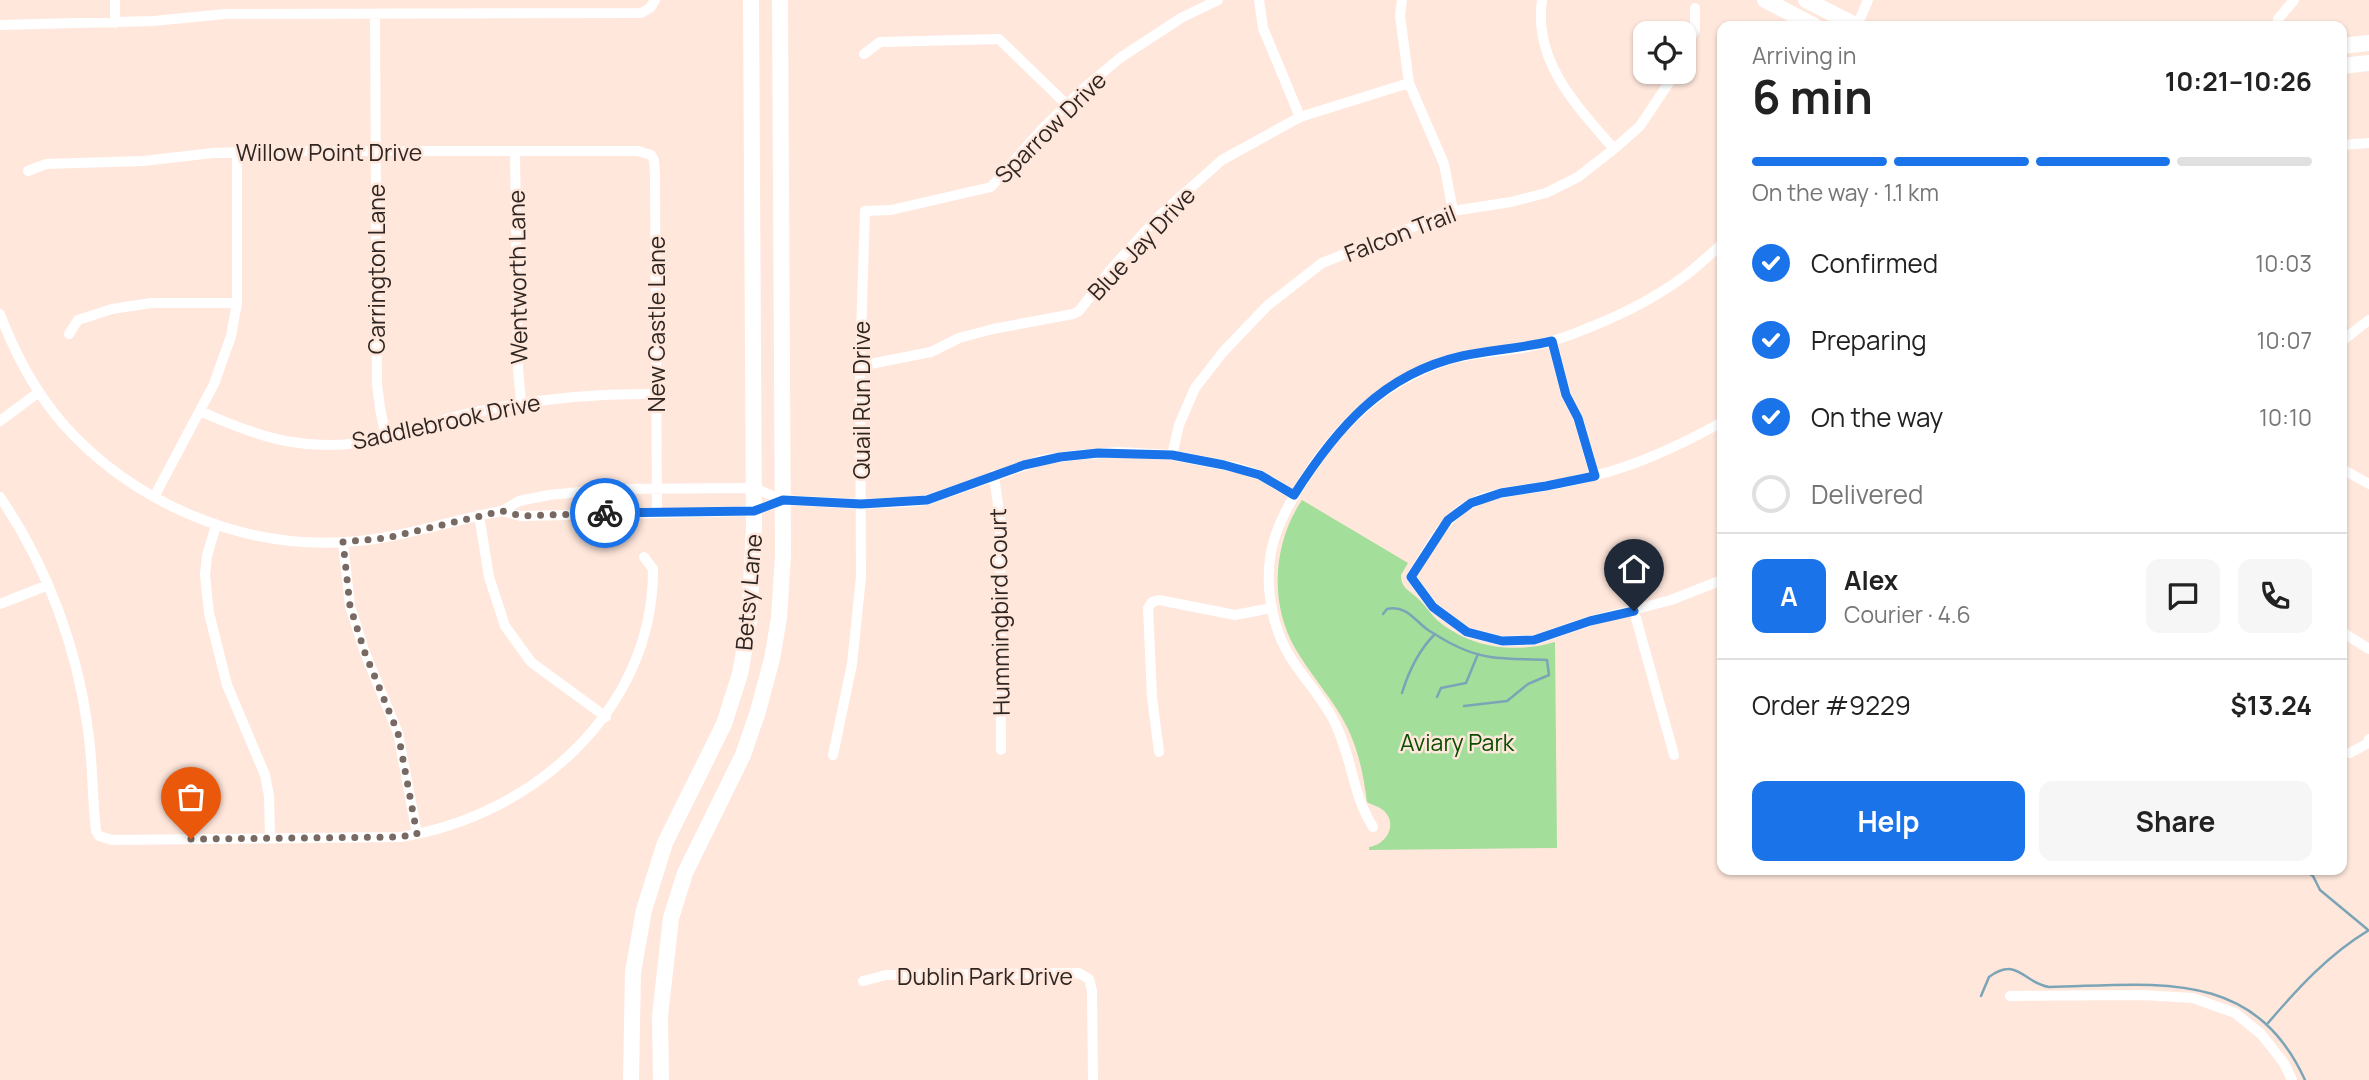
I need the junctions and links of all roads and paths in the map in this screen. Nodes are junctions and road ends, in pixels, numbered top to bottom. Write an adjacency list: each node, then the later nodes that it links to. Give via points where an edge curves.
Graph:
1 (115, 0): 20 (street)
2 (655, 0): 14 (street, via 646,11 631,13)
3 (751, 0): 62 (main road, Betsy Lane)
4 (780, 0): 66 (main road, Betsy Lane)
5 (1219, 0): 29 (street, Sparrow Drive, via 1181,18 1120,58)
6 (1259, 0): 30 (street, via 1263,28)
7 (1402, 0): 27 (street)
8 (1542, 0): 33 (street, via 1540,17 1550,65 1575,104)
9 (1765, 0): 17 (main road)
10 (1806, 0): 18 (main road)
11 (1868, 0): 19 (street)
12 (2294, 0): 15 (street)
13 (1695, 8): 16 (street)
14 (375, 15): 20 (street, via 225,14); 37 (street, Carrington Lane)
15 (2278, 19)
16 (1695, 21)
17 (1805, 21)
18 (1847, 21)
19 (1859, 21)
20 (115, 23): 21 (street)
21 (0, 25)
22 (2369, 43): 23 (main road)
23 (2347, 45)
24 (864, 54): 29 (street, via 880,42 999,39)
25 (2369, 64): 26 (main road)
26 (2347, 66)
27 (1409, 83): 30 (street, Blue Jay Drive); 40 (street, via 1444,164)
28 (1667, 84): 33 (street, Falcon Trail, via 1640,126)
29 (1066, 105): 39 (street, Sparrow Drive, via 991,187 891,211)
30 (1300, 117): 48 (street, Blue Jay Drive, via 1222,160 1159,216 1079,311 959,338 931,352)
31 (2369, 143): 32 (street)
32 (2347, 145)
33 (1614, 149): 40 (street, Falcon Trail, via 1578,177 1546,193)
34 (515, 151): 35 (street, Willow Point Drive); 37 (street, Willow Point Drive); 51 (street, Wentworth Lane)
35 (632, 151): 50 (street, New Castle Lane, via 650,155 655,166)
36 (237, 152): 37 (street, Willow Point Drive); 38 (street, Willow Point Drive, via 46,164); 42 (street)
37 (375, 152): 55 (street, Carrington Lane, via 378,396)
38 (28, 171)
39 (865, 211): 48 (street, Quail Run Drive)
40 (1453, 211): 56 (street, Falcon Trail, via 1322,263 1267,306 1195,388)
41 (1717, 248): 47 (street, via 1682,278 1632,309)
42 (237, 303): 45 (street, via 151,303 112,309 78,320); 52 (street, via 224,361)
43 (0, 314): 49 (street)
44 (2369, 320): 46 (street)
45 (69, 334)
46 (2347, 337)
47 (1552, 341): 59 (street); 63 (street, via 1461,356 1395,383 1340,429)
48 (860, 366): 67 (street, Quail Run Drive)
49 (39, 392): 53 (street); 65 (street, via 83,444)
50 (656, 394): 51 (street, Saddlebrook Drive, via 594,394); 61 (street, New Castle Lane)
51 (521, 402): 55 (street, Saddlebrook Drive)
52 (200, 411): 55 (street, Saddlebrook Drive, via 283,442 329,445); 65 (street)
53 (0, 421)
54 (1717, 424): 59 (street, via 1652,457)
55 (386, 438)
56 (1172, 455): 58 (street, via 1076,454); 63 (street, via 1260,475)
57 (2347, 472): 60 (street)
58 (994, 475): 67 (street, via 927,500); 84 (street, Hummingbird Court, via 1000,520)
59 (1595, 476): 79 (street, via 1471,503 1448,520 1411,577 1433,607 1467,632 1502,641 1534,640)
60 (2369, 484)
61 (657, 488): 62 (street); 68 (street, via 549,495 519,501); 70 (street, New Castle Lane)
62 (754, 488): 66 (street); 69 (main road, Betsy Lane)
63 (1294, 495): 78 (street, via 1274,540 1269,580)
64 (0, 497): 76 (street)
65 (154, 497): 72 (street)
66 (783, 500): 67 (street); 69 (street); 95 (main road, Betsy Lane, via 782,586 772,659 743,755 685,873 671,918 660,1016)
67 (861, 504): 87 (street, Quail Run Drive, via 861,577 853,652)
68 (502, 511): 70 (street, via 521,516); 71 (street)
69 (754, 511): 70 (street); 94 (main road, Betsy Lane, via 749,623 740,674 724,724 665,843 644,910 633,972)
70 (657, 513)
71 (479, 515): 73 (street, via 386,538); 82 (street, via 489,577 505,626 531,662)
72 (216, 525): 73 (street, via 271,538); 91 (street, via 206,556 209,613 227,685 265,775)
73 (343, 542): 90 (street, via 350,606 398,733)
74 (644, 557): 82 (street, via 653,569 647,624 632,670)
75 (1717, 582): 79 (street)
76 (48, 585): 77 (street); 91 (street, via 84,702 99,836 112,840)
77 (0, 604)
78 (1272, 608): 85 (street, via 1235,615 1159,600 1147,608); 89 (street, via 1285,648 1338,729 1360,806)
79 (1634, 611): 88 (street)
80 (2347, 635): 81 (street)
81 (2369, 649)
82 (606, 718): 90 (street, via 571,756 531,786 457,824)
83 (2369, 739): 86 (street)
84 (1001, 750)
85 (1159, 752)
86 (2350, 753)
87 (833, 755)
88 (1674, 755)
89 (1373, 827)
90 (417, 834): 91 (street)
91 (270, 838)
92 (863, 981): 96 (street, Dublin Park Drive, via 886,975 1079,973 1089,979 1092,990)
93 (2010, 996): 97 (street, via 2193,998 2235,1013 2261,1034)
94 (631, 1080)
95 (661, 1080)
96 (1093, 1080)
97 (2292, 1080)

